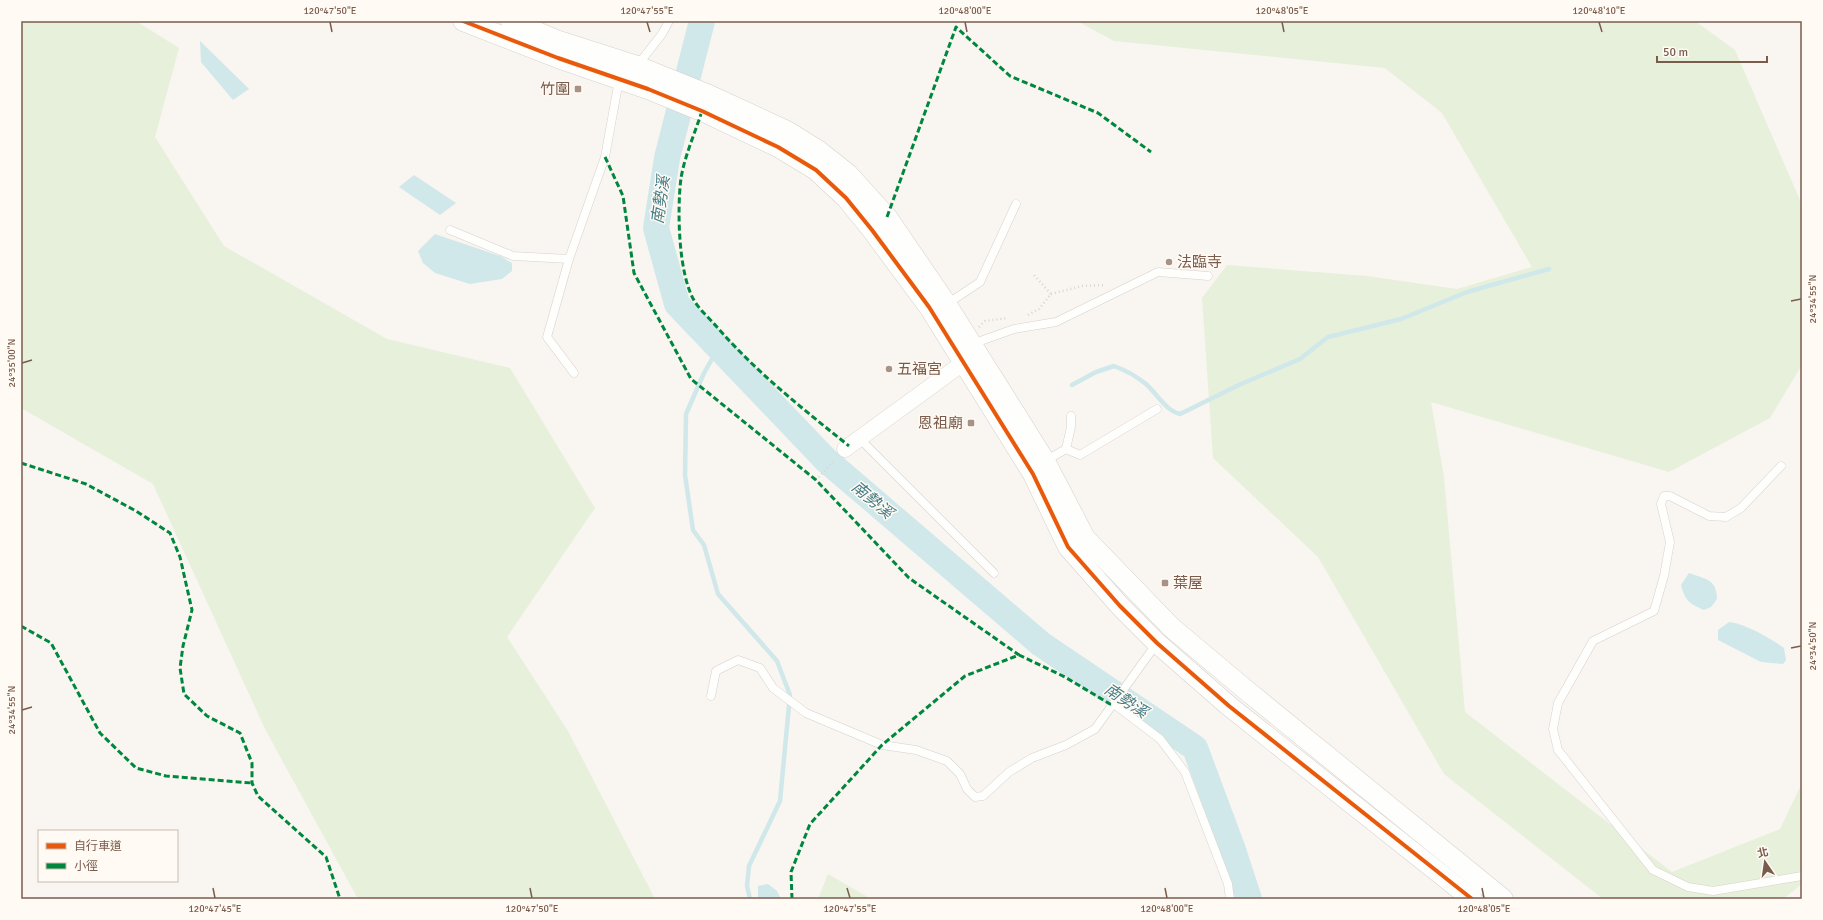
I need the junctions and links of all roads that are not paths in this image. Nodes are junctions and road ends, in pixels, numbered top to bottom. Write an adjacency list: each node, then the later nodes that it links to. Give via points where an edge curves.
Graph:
1 (463, 21): 5 (street)
2 (511, 21): 4 (street, via 556,40)
3 (669, 21): 4 (lane)
4 (637, 66): 5 (street); 6 (street)
5 (620, 79): 6 (street); 11 (lane, via 605,157)
6 (652, 81): 8 (street, via 709,95 786,131 820,151 848,174); 10 (street, via 696,110 778,147 816,170 846,198)
7 (1016, 204): 13 (lane, via 980,282)
8 (888, 217): 10 (street); 13 (street)
9 (450, 230): 11 (lane, via 513,256)
10 (872, 230): 15 (street, via 929,307)
11 (569, 259): 16 (lane, via 547,337)
12 (1208, 276): 14 (lane, via 1158,272 1056,322 1014,329)
13 (947, 305): 14 (street)
14 (972, 344): 15 (street); 23 (street)
15 (963, 363): 19 (street); 23 (street)
16 (574, 373)
17 (1157, 409): 21 (lane, via 1080,455)
18 (1071, 416): 21 (lane)
19 (860, 439): 20 (street); 24 (lane)
20 (845, 449)
21 (1066, 449): 23 (lane)
22 (1780, 466): 29 (lane, via 1741,508 1726,517 1709,516 1670,496 1664,496 1661,504 1670,542 1654,611 1592,641 1558,703 1553,729 1558,750 1654,870 1688,887 1713,891)
23 (1039, 468): 25 (street, via 1085,538); 26 (street, via 1068,547)
24 (994, 574)
25 (1172, 627): 26 (street); 32 (street)
26 (1154, 647): 28 (lane); 31 (street)
27 (711, 696): 28 (lane, via 716,671 738,660 760,668 773,688 806,713 882,746 916,750 947,761 960,774 967,789 975,797 983,796 1010,772 1032,758 1066,745 1095,729)
28 (1115, 704): 30 (lane, via 1160,739 1185,772 1228,884)
29 (1802, 876)
30 (1230, 899)
31 (1472, 899)
32 (1503, 899)

